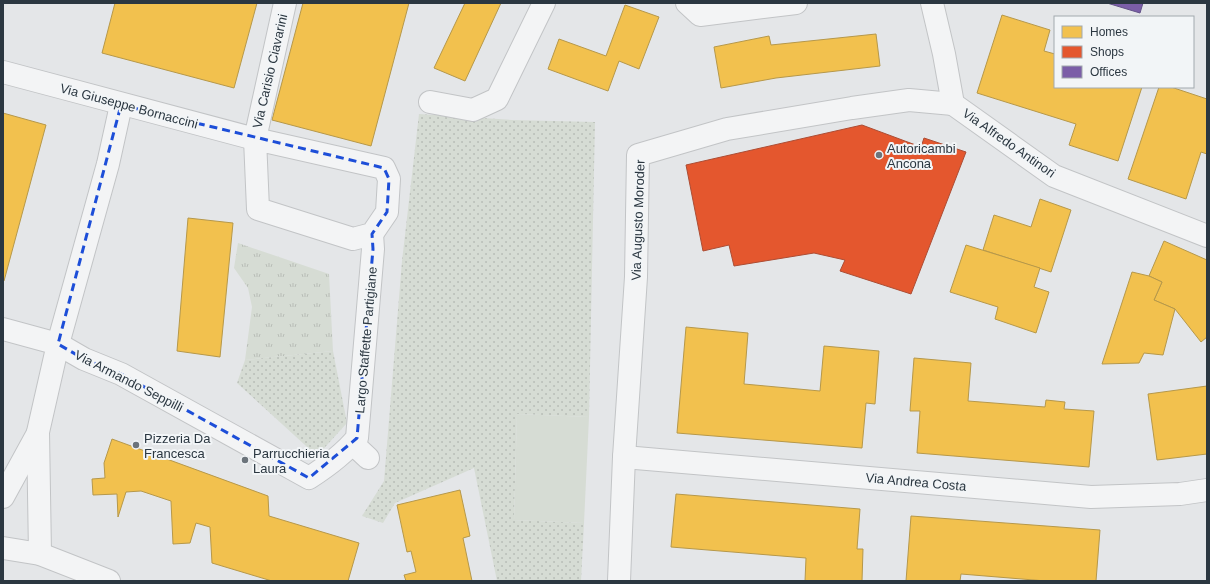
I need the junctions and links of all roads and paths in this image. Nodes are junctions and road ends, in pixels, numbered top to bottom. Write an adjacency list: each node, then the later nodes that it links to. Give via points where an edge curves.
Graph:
1 (285, 3): 10 (street, Via Carisio Ciavarini)
2 (544, 3): 7 (street, via 497,99 473,110)
3 (688, 3): 4 (street, via 700,15)
4 (796, 3)
5 (932, 3): 8 (street, Via Alfredo Antinori)
6 (3, 72): 9 (street, Via Giuseppe Bornaccini)
7 (430, 102)
8 (953, 104): 12 (street, Via Alfredo Antinori, via 1054,176); 16 (street, Via Augusto Moroder, via 909,100 852,108 727,130 638,155 636,277)
9 (121, 105): 10 (street, Via Giuseppe Bornaccini); 14 (street, Via Armando Seppilli, via 108,164)
10 (255, 139): 11 (street, via 258,209 353,239); 11 (street, Via Giuseppe Bornaccini, via 384,168 389,179 387,212)
11 (372, 234): 17 (street, Largo Staffette Partigiane, via 373,249 357,438 360,451)
12 (1207, 236)
13 (3, 329): 14 (street)
14 (58, 344): 15 (street, Via Armando Seppilli); 17 (street, Via Armando Seppilli, via 84,359 121,374 309,478)
15 (38, 432): 19 (street, Via Armando Seppilli); 21 (street, Via Armando Seppilli)
16 (624, 456): 18 (street, Via Andrea Costa, via 1091,497 1180,494); 23 (street, Via Augusto Moroder)
17 (324, 468)
18 (1207, 490)
19 (3, 496)
20 (3, 548): 21 (street)
21 (40, 554): 22 (street)
22 (109, 581)
23 (619, 581)

